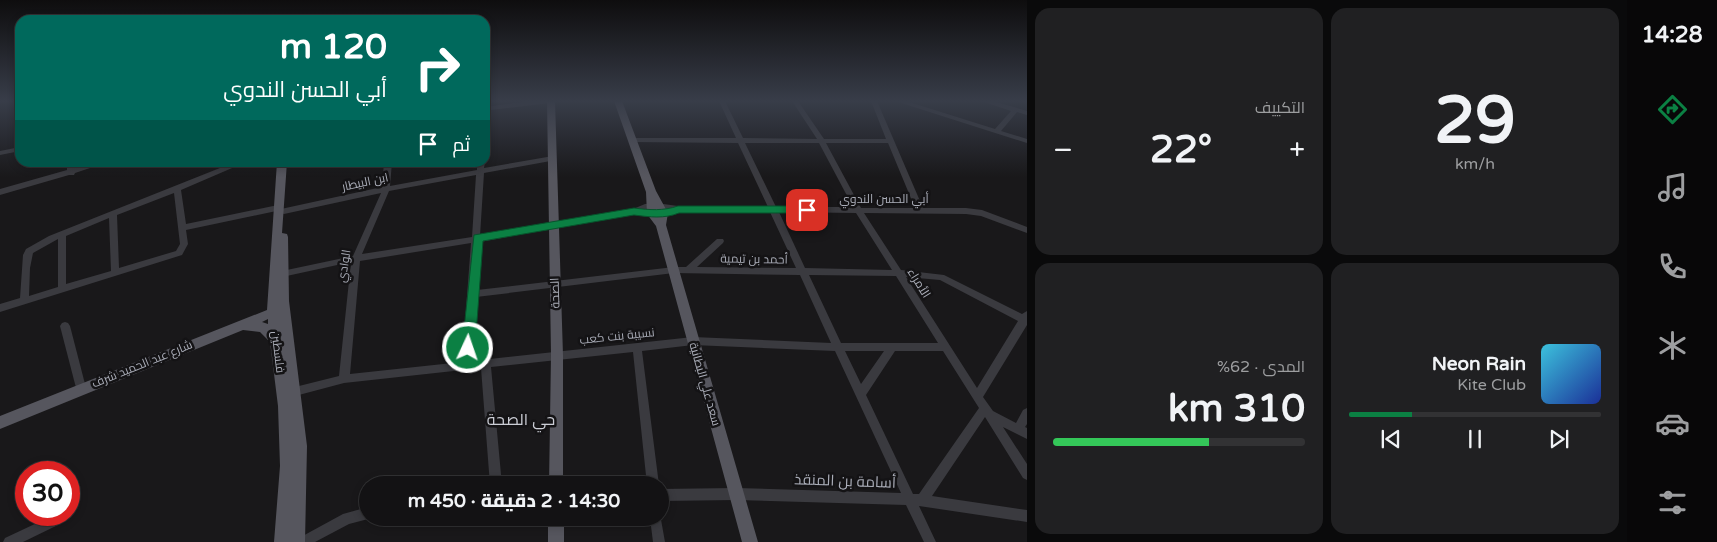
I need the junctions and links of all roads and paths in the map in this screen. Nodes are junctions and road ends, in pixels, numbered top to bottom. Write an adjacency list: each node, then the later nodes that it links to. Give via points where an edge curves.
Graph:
1 (551, 126): 16 (main road, الصحة)
2 (627, 126): 9 (main road, سعد علي البطانية)
3 (735, 126): 10 (street)
4 (812, 126): 11 (street, الأمراء)
5 (884, 126): 12 (street)
6 (981, 126): 8 (street)
7 (1001, 126): 8 (street)
8 (997, 131): 13 (street)
9 (632, 140): 10 (street); 29 (main road, سعد علي البطانية)
10 (742, 141): 11 (street); 31 (street)
11 (822, 141): 12 (street); 32 (street, الأمراء)
12 (890, 141): 33 (street)
13 (1027, 141)
14 (15, 150): 15 (street)
15 (0, 154)
16 (553, 158): 17 (street, ابن البيطار); 36 (main road, الصحة)
17 (490, 166)
18 (71, 167): 25 (street)
19 (88, 167): 25 (street)
20 (231, 167): 26 (street)
21 (282, 167): 30 (main road, فلسطين)
22 (287, 167): 30 (main road, فلسطين)
23 (388, 167): 27 (street, الوادي)
24 (481, 167): 27 (street, ابن البيطار); 40 (street)
25 (71, 172): 28 (street)
26 (177, 189): 35 (street); 37 (street)
27 (386, 189): 30 (street, ابن البيطار); 42 (street, الوادي)
28 (0, 192)
29 (651, 192): 34 (main road, سعد علي البطانية)
30 (281, 209): 37 (street); 48 (main road, فلسطين); 51 (main road, فلسطين)
31 (772, 210): 32 (street, أبي الحسن الندوي); 34 (street, أبي الحسن الندوي); 46 (street)
32 (858, 210): 33 (street, أبي الحسن الندوي); 47 (street, الأمراء)
33 (920, 210): 38 (street, أبي الحسن الندوي, via 978,212)
34 (657, 213): 36 (street, أبي الحسن الندوي, via 634,211); 43 (main road, سعد علي البطانية)
35 (113, 215): 39 (street); 45 (street)
36 (554, 225): 40 (street, أبي الحسن الندوي); 49 (main road, الصحة)
37 (182, 228): 45 (street, via 184,246 179,253)
38 (1027, 230)
39 (62, 234): 50 (street); 53 (street, via 36,245 29,252)
40 (477, 238): 42 (street, أبي الحسن الندوي); 52 (street)
41 (720, 241): 44 (street)
42 (356, 258): 48 (street, أبي الحسن الندوي); 69 (street, الوادي)
43 (674, 270): 44 (street, أحمد بن تيمية); 49 (street, أحمد بن تيمية); 61 (main road, سعد علي البطانية)
44 (688, 270): 46 (street, أحمد بن تيمية)
45 (115, 273): 50 (street)
46 (805, 273): 47 (street, أحمد بن تيمية); 63 (street)
47 (899, 273): 57 (street, أحمد بن تيمية, via 941,277); 65 (street, الأمراء)
48 (282, 274): 54 (main road, فلسطين)
49 (555, 285): 52 (street, أحمد بن تيمية); 66 (main road, الصحة)
50 (62, 289): 53 (street)
51 (273, 289): 54 (main road, فلسطين); 56 (main road, via 268,301)
52 (472, 294): 68 (street)
53 (24, 301): 55 (street)
54 (278, 307): 56 (main road, شارع عبد الحميد شرف); 59 (main road, شارع عبد الحميد شرف); 60 (main road, فلسطين); 71 (main road, فلسطين)
55 (0, 308)
56 (256, 313): 70 (main road, شارع عبد الحميد شرف)
57 (1026, 319): 73 (street)
58 (65, 326): 70 (street)
59 (240, 326): 60 (main road, via 263,327); 77 (main road, شارع عبد الحميد شرف)
60 (276, 339): 93 (main road, فلسطين, via 285,406 287,466)
61 (693, 341): 62 (street, نسيبة بنت كعب); 63 (street, نسيبة بنت كعب); 83 (main road, سعد علي البطانية)
62 (637, 346): 66 (street, نسيبة بنت كعب); 82 (street)
63 (839, 346): 64 (street, نسيبة بنت كعب); 72 (street)
64 (892, 346): 65 (street, نسيبة بنت كعب); 72 (street)
65 (944, 346): 73 (street, الأمراء)
66 (557, 355): 67 (street, نسيبة بنت كعب); 81 (main road, الصحة)
67 (486, 363): 68 (street, نسيبة بنت كعب); 80 (street)
68 (467, 365): 69 (street, نسيبة بنت كعب)
69 (344, 379): 71 (street, نسيبة بنت كعب)
70 (80, 384): 76 (main road, شارع عبد الحميد شرف)
71 (295, 391): 94 (main road, فلسطين, via 300,465)
72 (861, 393): 85 (street)
73 (978, 396): 74 (street, الأمراء)
74 (987, 411): 78 (street); 79 (street, الأمراء); 86 (street)
75 (1027, 412): 78 (street)
76 (0, 417)
77 (0, 423)
78 (1023, 432)
79 (1027, 474)
80 (495, 476)
81 (556, 476)
82 (652, 476)
83 (736, 494): 84 (street, أسامة بن المنقذ); 85 (street, أسامة بن المنقذ); 98 (main road, سعد علي البطانية)
84 (669, 495)
85 (910, 499): 86 (street, أسامة بن المنقذ); 99 (street)
86 (922, 501): 88 (street, أسامة بن المنقذ)
87 (359, 515): 95 (street, via 347,518)
88 (1027, 516)
89 (43, 526): 92 (street)
90 (556, 526): 96 (main road)
91 (657, 526): 97 (street)
92 (9, 542)
93 (282, 542)
94 (297, 542)
95 (303, 542)
96 (556, 542)
97 (658, 542)
98 (750, 542)
99 (930, 542)

